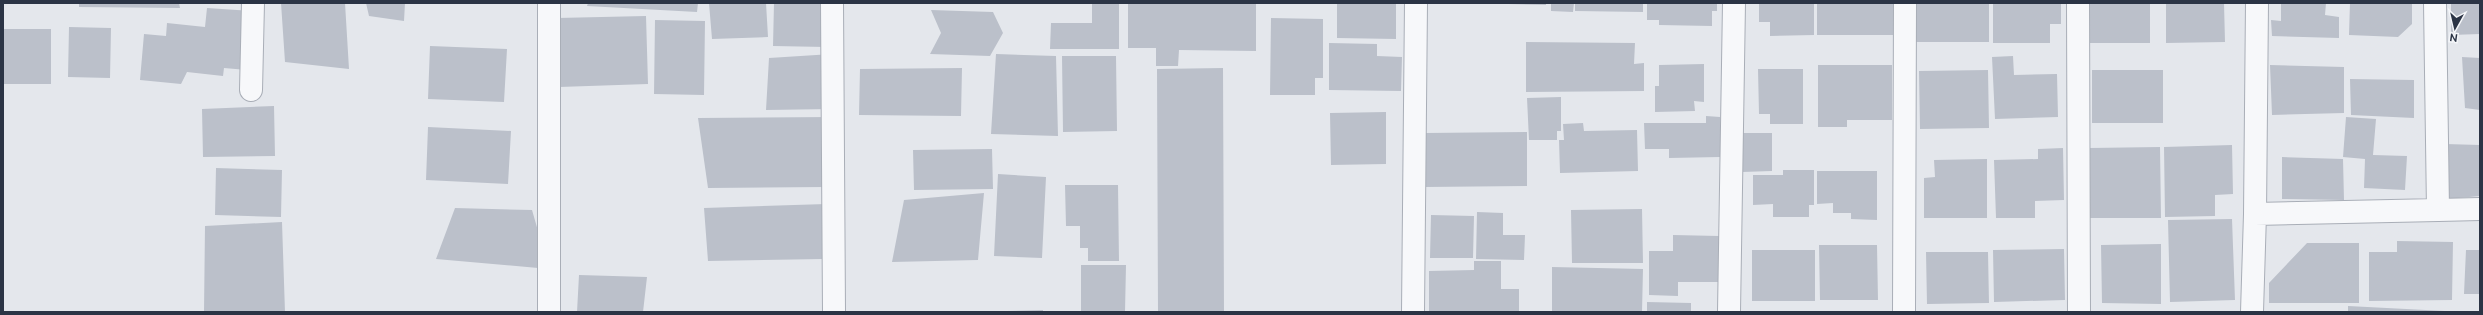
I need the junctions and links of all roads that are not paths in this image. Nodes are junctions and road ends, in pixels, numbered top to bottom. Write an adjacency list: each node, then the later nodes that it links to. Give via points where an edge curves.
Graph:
1 (253, 3): 10 (street)
2 (549, 3): 14 (street)
3 (832, 3): 15 (street)
4 (1416, 3): 16 (street)
5 (1734, 3): 17 (street)
6 (1905, 3): 18 (street)
7 (2078, 3): 19 (street)
8 (2258, 3): 13 (street)
9 (2435, 3): 12 (street)
10 (251, 90)
11 (2480, 209): 12 (street)
12 (2438, 210): 13 (street)
13 (2255, 214): 20 (street)
14 (549, 312)
15 (834, 312)
16 (1413, 312)
17 (1729, 312)
18 (1904, 312)
19 (2079, 312)
20 (2252, 312)

